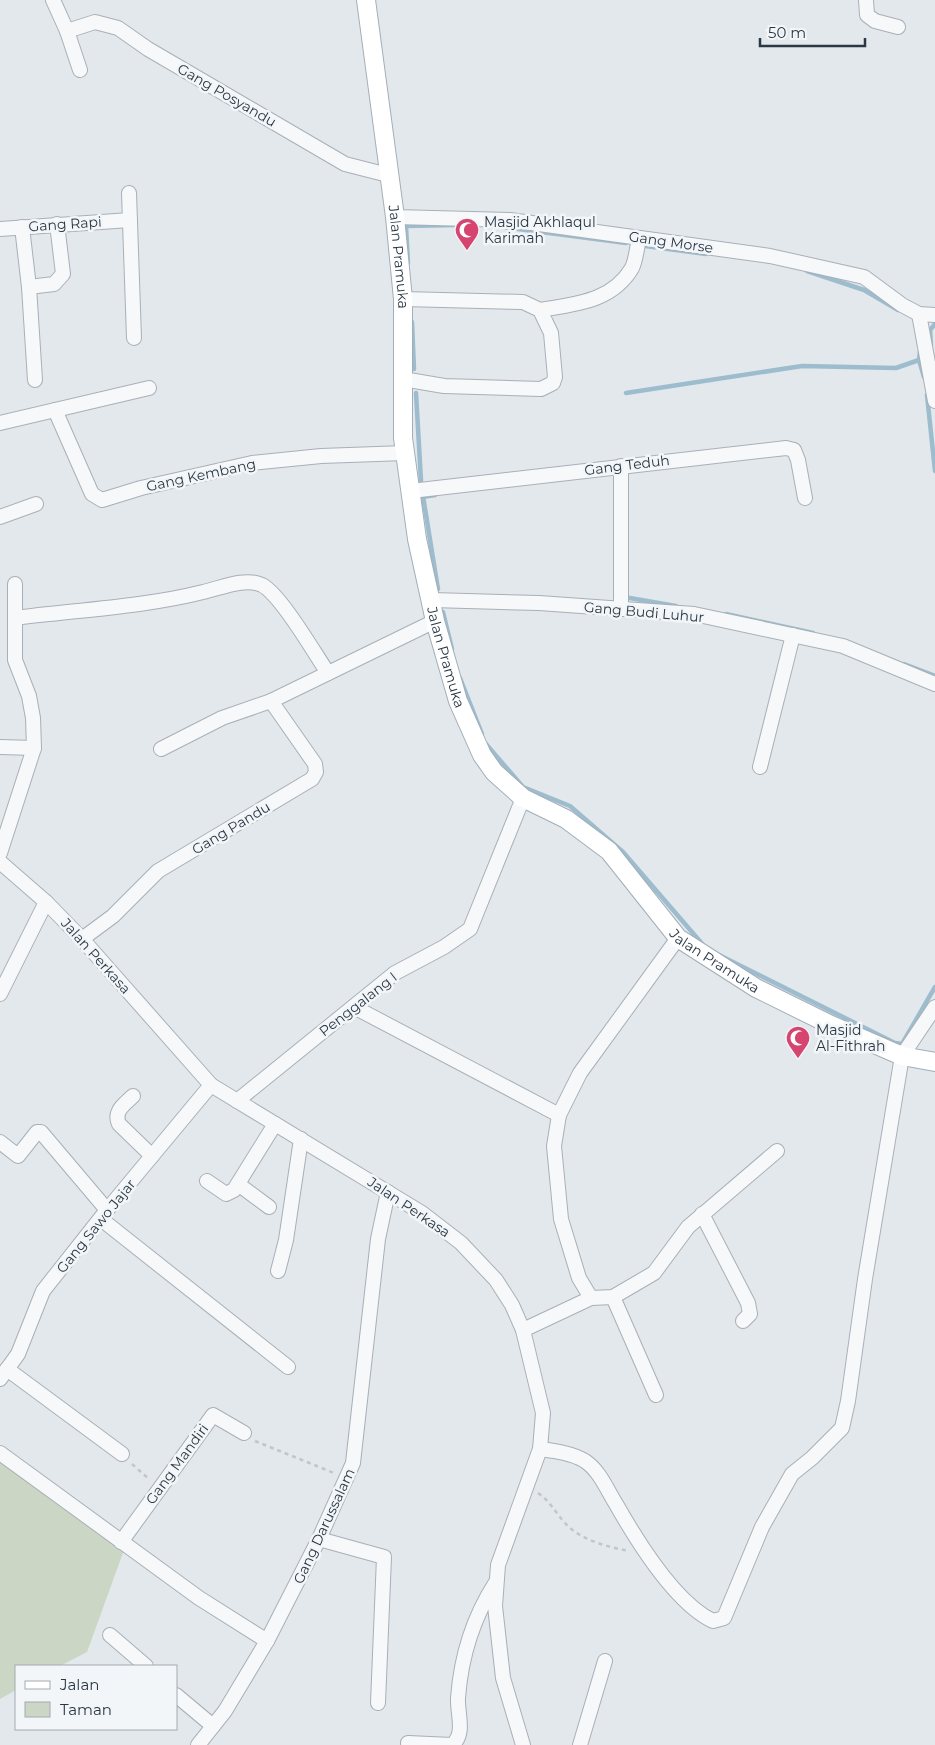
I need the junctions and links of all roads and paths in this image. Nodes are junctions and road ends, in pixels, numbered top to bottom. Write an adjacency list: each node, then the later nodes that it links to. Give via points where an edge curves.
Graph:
1 (53, 0): 5 (street)
2 (366, 0): 7 (main road, Jalan Pramuka)
3 (866, 0): 4 (street, via 867,15 875,21)
4 (898, 27)
5 (67, 31): 6 (street); 7 (street, Gang Posyandu, via 95,22 118,28 346,164)
6 (80, 70)
7 (388, 175): 9 (main road, Jalan Pramuka)
8 (129, 194): 10 (street)
9 (395, 217): 14 (street, Gang Morse, via 510,220); 16 (main road, Jalan Pramuka)
10 (130, 220): 11 (street, Gang Rapi); 20 (street)
11 (58, 224): 12 (street, Gang Rapi); 15 (street, via 64,272 54,284)
12 (22, 227): 13 (street, Gang Rapi); 15 (street)
13 (0, 229)
14 (639, 238): 17 (street, via 633,267 621,283 597,299); 18 (street, Gang Morse, via 770,256 864,277)
15 (29, 287): 22 (street)
16 (402, 299): 17 (street, via 523,302); 21 (main road, Jalan Pramuka)
17 (540, 310): 21 (street, via 551,332 555,377 548,387 444,386)
18 (920, 314): 19 (street, Gang Morse); 24 (street)
19 (935, 315)
20 (134, 338)
21 (404, 379): 27 (main road, Jalan Pramuka)
22 (35, 380)
23 (149, 388): 25 (street)
24 (935, 400)
25 (55, 410): 26 (street); 27 (street, Gang Kembang, via 92,494 102,500 252,463 321,456)
26 (0, 423)
27 (406, 453): 29 (main road, Jalan Pramuka)
28 (622, 466): 29 (street, Gang Teduh); 30 (street, Gang Teduh, via 786,448 794,450 798,460); 35 (street)
29 (411, 491): 34 (main road, Jalan Pramuka, via 417,539)
30 (805, 498)
31 (36, 504): 32 (street)
32 (0, 517)
33 (15, 584): 36 (street)
34 (432, 600): 35 (street, Gang Budi Luhur); 37 (main road, Jalan Pramuka)
35 (621, 609): 38 (street, Gang Budi Luhur, via 694,614)
36 (15, 618): 39 (street, via 186,596 255,582 277,598); 43 (street, via 15,660 34,718)
37 (435, 621): 39 (street); 46 (main road, Jalan Pramuka, via 458,701 482,756)
38 (793, 635): 40 (street, Gang Budi Luhur, via 843,646); 45 (street)
39 (328, 673): 41 (street)
40 (935, 684)
41 (271, 702): 44 (street, via 222,718); 51 (street, Gang Pandu, via 315,764 316,772 312,779 158,871 113,916)
42 (0, 746): 43 (street)
43 (34, 748): 47 (street)
44 (161, 749)
45 (760, 768)
46 (523, 798): 50 (main road, Jalan Pramuka, via 566,819 609,851); 53 (street, Penggalang I, via 470,929 395,973)
47 (0, 853)
48 (0, 862): 49 (street, Jalan Perkasa)
49 (46, 902): 51 (street, Jalan Perkasa); 52 (street)
50 (678, 938): 55 (main road, Jalan Pramuka, via 756,988); 60 (street, via 580,1072)
51 (82, 939): 57 (street, Jalan Perkasa)
52 (0, 994)
53 (354, 1007): 59 (street, Penggalang I); 60 (street)
54 (935, 1007): 55 (street)
55 (902, 1056): 56 (main road, Jalan Pramuka); 89 (street, via 842,1428 792,1474 762,1526 724,1618 713,1621 700,1615)
56 (935, 1062)
57 (211, 1085): 59 (street, Jalan Perkasa); 65 (street, Gang Sawo Jajar)
58 (133, 1096): 65 (street, via 116,1117 119,1124)
59 (237, 1101): 61 (street, Jalan Perkasa)
60 (559, 1115): 74 (street, via 554,1146 561,1219 579,1278)
61 (275, 1124): 62 (street, Jalan Perkasa); 67 (street)
62 (301, 1139): 68 (street, Jalan Perkasa); 72 (street, via 286,1240)
63 (0, 1142): 71 (street, via 18,1156 32,1134 41,1132)
64 (776, 1151): 70 (street)
65 (152, 1156): 71 (street, Gang Sawo Jajar)
66 (207, 1181): 67 (street, via 226,1194)
67 (238, 1184): 69 (street)
68 (388, 1192): 76 (street, Jalan Perkasa, via 461,1243 496,1280); 84 (street, Gang Darussalam, via 378,1239 354,1463)
69 (269, 1206)
70 (702, 1214): 73 (street, via 688,1226 654,1273); 75 (street, via 748,1303 750,1314)
71 (104, 1215): 77 (street); 78 (street, Gang Sawo Jajar, via 44,1291 18,1354)
72 (278, 1271)
73 (613, 1297): 74 (street); 79 (street)
74 (591, 1298): 76 (street)
75 (744, 1321)
76 (523, 1330): 81 (street, Jalan Perkasa, via 542,1413)
77 (288, 1367)
78 (3, 1374): 83 (street)
79 (656, 1395)
80 (244, 1433): 84 (path, via 258,1442); 85 (street, Gang Mandiri, via 213,1414)
81 (540, 1448): 86 (street, Jalan Perkasa); 89 (street, via 569,1454 585,1461 598,1473)
82 (0, 1453): 88 (street)
83 (122, 1454): 85 (path)
84 (347, 1478): 87 (street, Gang Darussalam)
85 (160, 1488): 88 (street, Gang Mandiri)
86 (522, 1493): 89 (path, via 536,1491 576,1532 607,1546); 90 (street, Jalan Perkasa, via 498,1565)
87 (319, 1539): 92 (street, Gang Darussalam); 96 (street, via 384,1557)
88 (121, 1542): 92 (street, via 199,1598)
89 (648, 1556)
90 (496, 1582): 98 (street, via 481,1605 467,1644 458,1698 460,1735 457,1741 452,1744); 100 (street, Jalan Perkasa, via 495,1606 503,1678)
91 (110, 1635): 94 (street)
92 (268, 1641): 97 (street, Gang Darussalam)
93 (605, 1661): 101 (street)
94 (145, 1665)
95 (178, 1697): 97 (street)
96 (378, 1703)
97 (213, 1726): 99 (street, Gang Darussalam)
98 (408, 1743)
99 (198, 1745)
100 (523, 1745)
101 (580, 1745)

